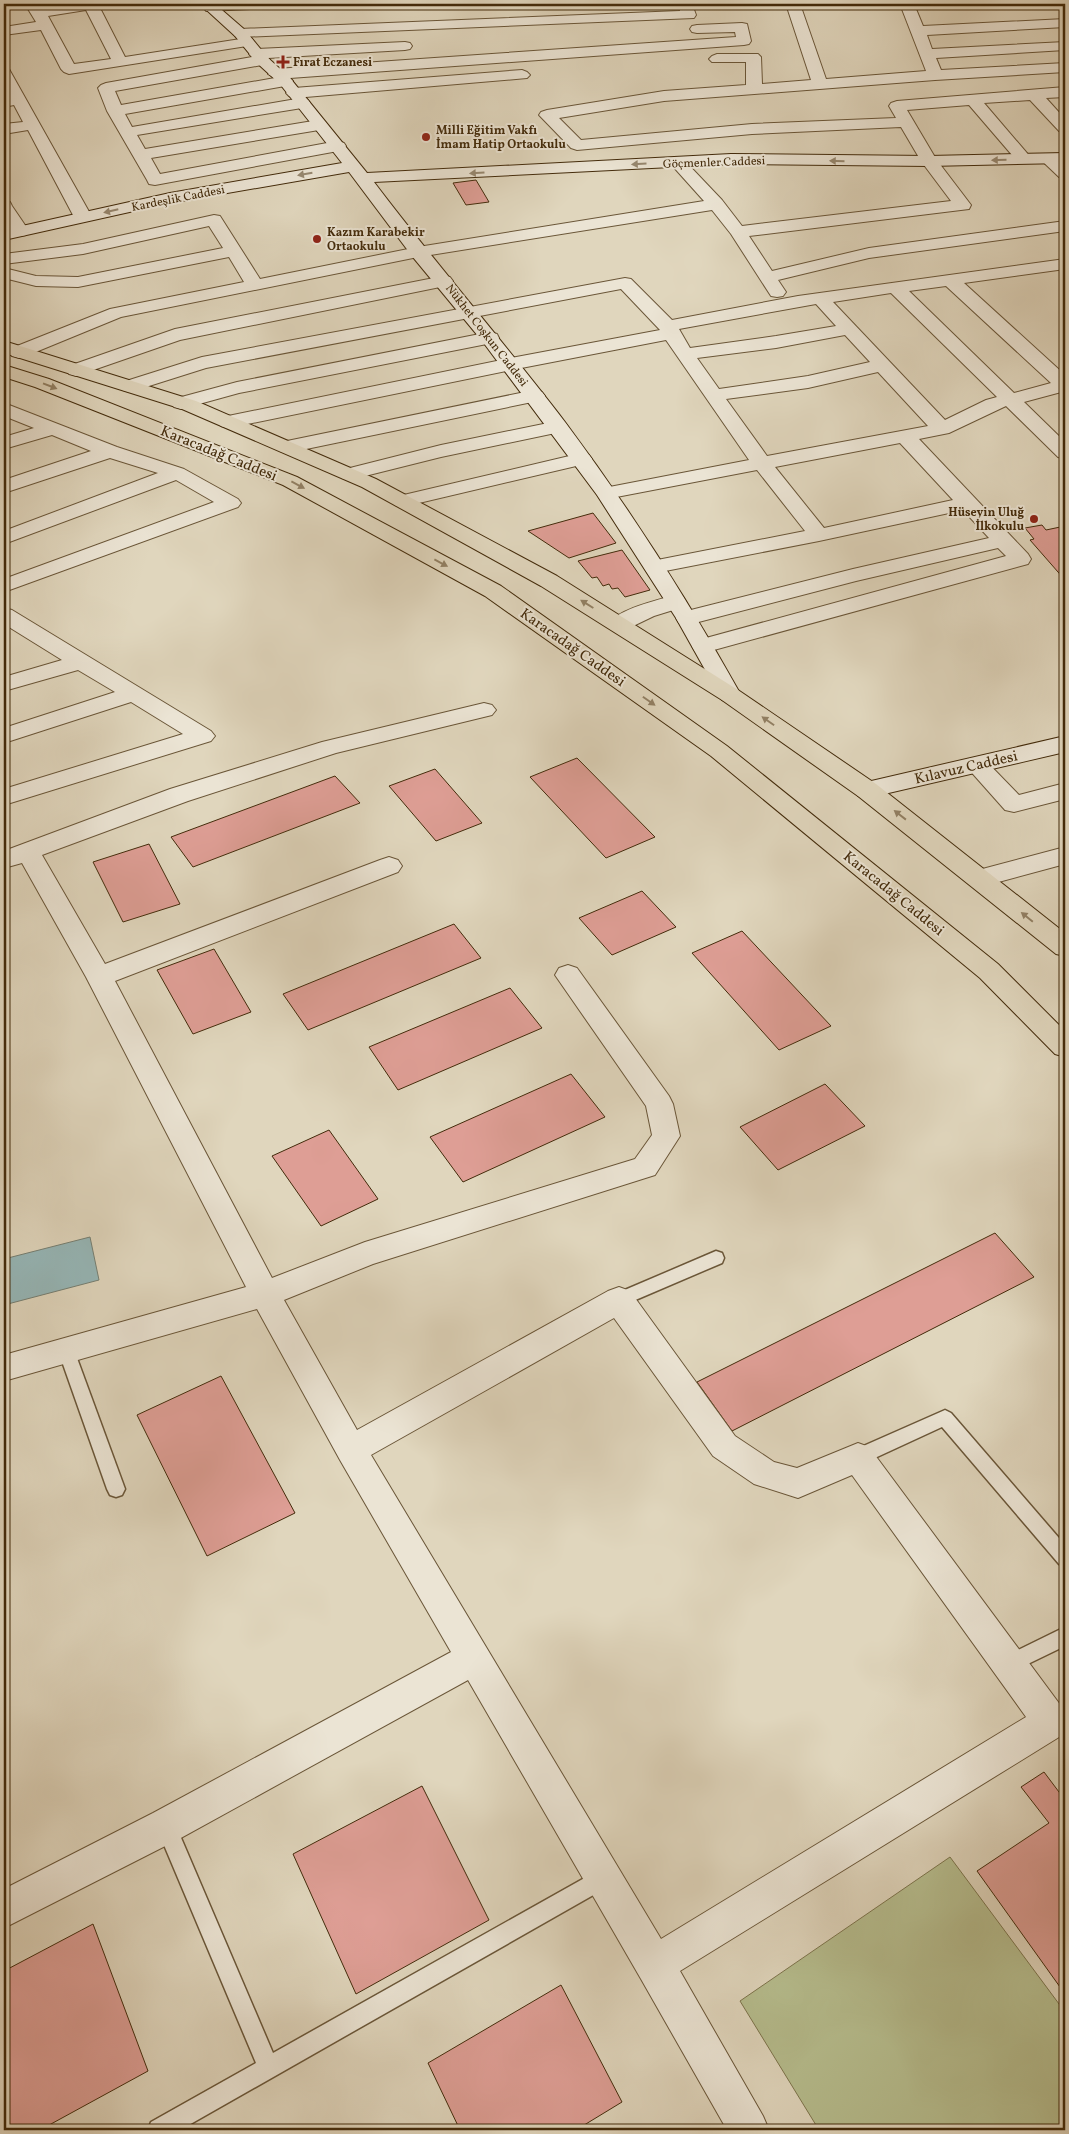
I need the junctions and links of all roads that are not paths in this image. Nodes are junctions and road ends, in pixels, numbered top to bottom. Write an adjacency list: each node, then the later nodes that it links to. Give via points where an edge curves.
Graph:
1 (95, 4): 8 (street); 18 (street)
2 (272, 4): 6 (street)
3 (793, 4): 23 (street)
4 (907, 4): 5 (street); 11 (street)
5 (941, 4)
6 (209, 6): 12 (street, Nükhet Coşkun Caddesi)
7 (687, 9): 12 (street); 24 (street, via 692,30 742,27 744,41)
8 (39, 14): 10 (street); 18 (street, via 69,69)
9 (1065, 23): 11 (street)
10 (4, 31)
11 (918, 31): 15 (street)
12 (244, 38): 16 (street, Nükhet Coşkun Caddesi); 18 (street)
13 (423, 45): 16 (street)
14 (1065, 46): 15 (street)
15 (927, 54): 22 (street)
16 (260, 57): 24 (street, Nükhet Coşkun Caddesi); 30 (street, via 106,88)
17 (706, 60): 25 (street, via 753,57)
18 (120, 62)
19 (1065, 68): 22 (street)
20 (4, 72): 28 (street)
21 (533, 74): 24 (street)
22 (935, 75): 23 (street)
23 (820, 84): 25 (street)
24 (289, 88): 30 (street); 32 (street, Nükhet Coşkun Caddesi); 36 (street)
25 (754, 89): 31 (street, via 664,96 547,115 577,145 752,129)
26 (1065, 92): 27 (street)
27 (1034, 95): 29 (street); 34 (street)
28 (12, 100): 33 (street)
29 (974, 101): 31 (street, via 897,106); 41 (street)
30 (115, 111): 36 (street)
31 (906, 122): 42 (street)
32 (319, 124): 37 (street, Nükhet Coşkun Caddesi); 38 (street)
33 (33, 125): 35 (street); 49 (street)
34 (1065, 128)
35 (4, 129)
36 (128, 132): 38 (street)
37 (338, 146): 38 (street, via 155,180); 44 (street, Nükhet Coşkun Caddesi)
38 (141, 155)
39 (1065, 158): 40 (street, Göçmenler Caddesi)
40 (1048, 159): 41 (street, Göçmenler Caddesi); 45 (street)
41 (1024, 160): 42 (street, Göçmenler Caddesi, one-way to 42)
42 (928, 161): 43 (street, Göçmenler Caddesi, one-way to 43); 47 (street)
43 (677, 162): 44 (street, Göçmenler Caddesi, one-way to 44); 46 (street)
44 (358, 172): 49 (street, Kardeşlik Caddesi, one-way to 49, via 170,198); 55 (street, Nükhet Coşkun Caddesi)
45 (1065, 174)
46 (716, 204): 51 (street); 55 (street)
47 (963, 204): 51 (street); 53 (street)
48 (4, 206): 52 (street)
49 (83, 217): 52 (street, Kardeşlik Caddesi)
50 (1065, 226): 53 (street)
51 (738, 232): 59 (street)
52 (12, 233)
53 (995, 236): 59 (street, via 869,253)
54 (233, 251): 56 (street, via 214,220 83,249); 58 (street, via 78,282 36,281); 62 (street)
55 (418, 252): 61 (street, Nükhet Coşkun Caddesi); 62 (street)
56 (4, 259)
57 (1065, 264): 60 (street)
58 (4, 273)
59 (767, 277): 65 (street)
60 (950, 280): 63 (street); 76 (street)
61 (444, 281): 66 (street, Nükhet Coşkun Caddesi); 74 (street, via 175,335)
62 (256, 286): 70 (street, via 116,313)
63 (895, 287): 64 (street); 80 (street)
64 (820, 298): 65 (street); 67 (street)
65 (784, 303): 68 (street)
66 (468, 312): 68 (street, via 625,283); 69 (street, Nükhet Coşkun Caddesi); 77 (street, via 202,363)
67 (848, 329): 71 (street); 73 (street)
68 (669, 330): 71 (street); 72 (street)
69 (490, 338): 72 (street, Nükhet Coşkun Caddesi); 81 (street, via 237,388)
70 (11, 350): 74 (highway, Karacadağ Caddesi)
71 (685, 354): 78 (street)
72 (511, 364): 79 (street, Nükhet Coşkun Caddesi); 83 (street)
73 (883, 365): 78 (street, via 808,382); 86 (street)
74 (76, 370): 77 (highway, Karacadağ Caddesi)
75 (4, 371): 129 (highway, Karacadağ Caddesi, one-way to 129, via 290,481 492,591 719,751 989,971)
76 (1065, 385): 80 (street)
77 (130, 386): 81 (highway, Karacadağ Caddesi)
78 (714, 395): 93 (street)
79 (535, 396): 84 (street, Nükhet Coşkun Caddesi); 89 (street)
80 (1010, 400): 86 (street, via 993,404); 91 (street)
81 (181, 403): 83 (highway, Karacadağ Caddesi)
82 (4, 409): 85 (street)
83 (228, 422): 89 (highway, Karacadağ Caddesi)
84 (558, 427): 92 (street, Nükhet Coşkun Caddesi); 95 (street)
85 (51, 429): 88 (street); 90 (street)
86 (942, 429): 87 (street)
87 (905, 436): 93 (street); 99 (street)
88 (4, 443)
89 (287, 447): 95 (highway, Karacadağ Caddesi)
90 (110, 451): 94 (street); 96 (street)
91 (1065, 453)
92 (582, 459): 97 (street, Nükhet Coşkun Caddesi); 98 (street)
93 (762, 464): 97 (street); 100 (street)
94 (177, 473): 101 (street); 104 (street, via 231,504)
95 (349, 474): 98 (highway, Karacadağ Caddesi)
96 (4, 487)
97 (606, 493): 103 (street, Nükhet Coşkun Caddesi)
98 (402, 501): 107 (highway, Karacadağ Caddesi, one-way to 98, via 549,580)
99 (967, 503): 100 (street); 102 (street)
100 (819, 535): 103 (street)
101 (4, 538)
102 (1003, 541): 105 (street, via 853,576); 110 (street, via 1020,559)
103 (655, 567): 105 (street, Nükhet Coşkun Caddesi)
104 (4, 586)
105 (681, 610): 107 (street, via 646,611); 110 (street, Nükhet Coşkun Caddesi)
106 (4, 615): 108 (street)
107 (619, 624): 114 (highway, Karacadağ Caddesi)
108 (30, 631): 109 (street); 111 (street)
109 (4, 638)
110 (703, 646): 114 (street, Nükhet Coşkun Caddesi)
111 (80, 662): 112 (street); 113 (street)
112 (4, 684)
113 (133, 694): 116 (street); 121 (street, via 203,736)
114 (730, 695): 119 (highway, Karacadağ Caddesi, one-way to 114)
115 (484, 710): 122 (street, via 330,747 179,795)
116 (4, 736)
117 (1065, 744): 118 (street, Kılavuz Caddesi)
118 (977, 765): 119 (street, Kılavuz Caddesi); 120 (street, via 1014,804)
119 (867, 790): 125 (highway, Karacadağ Caddesi, one-way to 119)
120 (1065, 791)
121 (4, 797)
122 (16, 856): 128 (street)
123 (1065, 856): 125 (street)
124 (389, 866): 128 (street)
125 (980, 878): 126 (highway, Karacadağ Caddesi, one-way to 125)
126 (1060, 938)
127 (568, 975): 131 (street, via 659,1104 666,1136 646,1167 365,1254)
128 (99, 977): 131 (street)
129 (1065, 1048)
130 (716, 1258): 132 (lane)
131 (266, 1294): 133 (street); 135 (street)
132 (619, 1300): 135 (street); 136 (street, via 724,1446 765,1474 798,1483)
133 (66, 1350): 134 (street); 137 (lane)
134 (4, 1368)
135 (351, 1450): 140 (street)
136 (858, 1457): 138 (lane, via 945,1418); 141 (street)
137 (116, 1489)
138 (1065, 1558)
139 (1065, 1636): 141 (lane)
140 (474, 1658): 142 (street); 143 (street)
141 (1009, 1664): 145 (street, via 1052,1722)
142 (166, 1826): 144 (street); 146 (lane)
143 (604, 1878): 145 (street); 146 (lane)
144 (4, 1909)
145 (655, 1965): 148 (street)
146 (269, 2069): 147 (lane)
147 (159, 2130)
148 (748, 2130)

